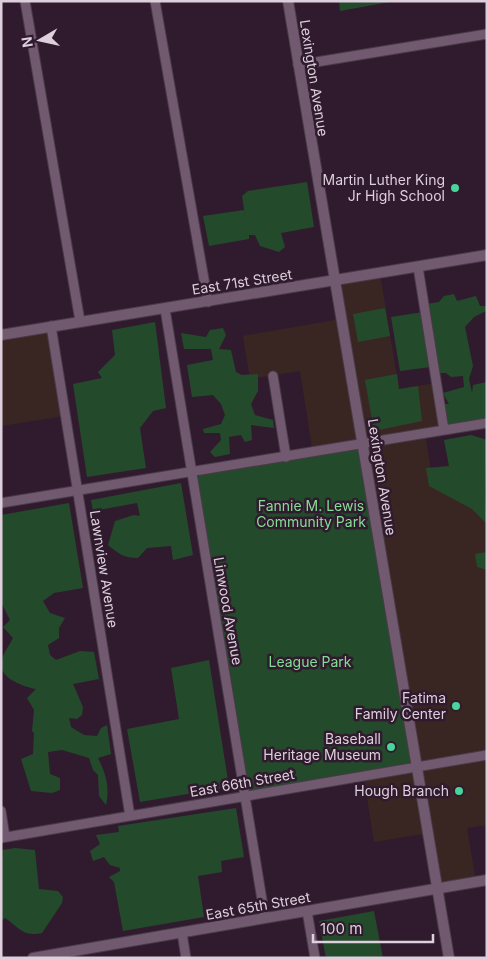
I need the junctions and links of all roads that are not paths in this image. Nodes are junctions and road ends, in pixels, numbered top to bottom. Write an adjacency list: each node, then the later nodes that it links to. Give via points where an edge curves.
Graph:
1 (25, 1): 11 (street)
2 (155, 1): 9 (street)
3 (288, 1): 5 (street, Lexington Avenue)
4 (487, 34): 5 (street)
5 (298, 65): 8 (street, Lexington Avenue)
6 (487, 255): 7 (street, East 71st Street)
7 (418, 267): 8 (street, East 71st Street); 16 (street)
8 (335, 281): 9 (street, East 71st Street); 17 (street, Lexington Avenue)
9 (208, 302): 10 (street, East 71st Street)
10 (165, 309): 11 (street, East 71st Street); 19 (street, Linwood Avenue)
11 (80, 321): 12 (street, East 71st Street)
12 (51, 326): 13 (street, East 71st Street); 20 (street, Lawnview Avenue)
13 (1, 335)
14 (273, 376): 18 (street)
15 (487, 423): 16 (street)
16 (444, 430): 17 (street)
17 (362, 443): 18 (street); 23 (street, Lexington Avenue)
18 (286, 457): 19 (street)
19 (190, 471): 20 (street); 24 (street, Linwood Avenue)
20 (76, 489): 21 (street); 26 (street, Lawnview Avenue)
21 (1, 503)
22 (487, 755): 23 (street, East 66th Street)
23 (417, 767): 24 (street, East 66th Street); 29 (street, Lexington Avenue)
24 (244, 796): 26 (street, East 66th Street); 31 (street, Linwood Avenue)
25 (1, 812): 27 (street)
26 (130, 816): 27 (street, East 66th Street)
27 (3, 837)
28 (487, 880): 29 (street, East 65th Street)
29 (437, 889): 30 (street, East 65th Street); 36 (street, Lexington Avenue)
30 (307, 911): 31 (street, East 65th Street); 35 (street)
31 (265, 918): 32 (street, East 65th Street)
32 (182, 933): 33 (street, East 65th Street); 34 (street)
33 (38, 957)
34 (186, 958)
35 (315, 958)
36 (449, 958)

